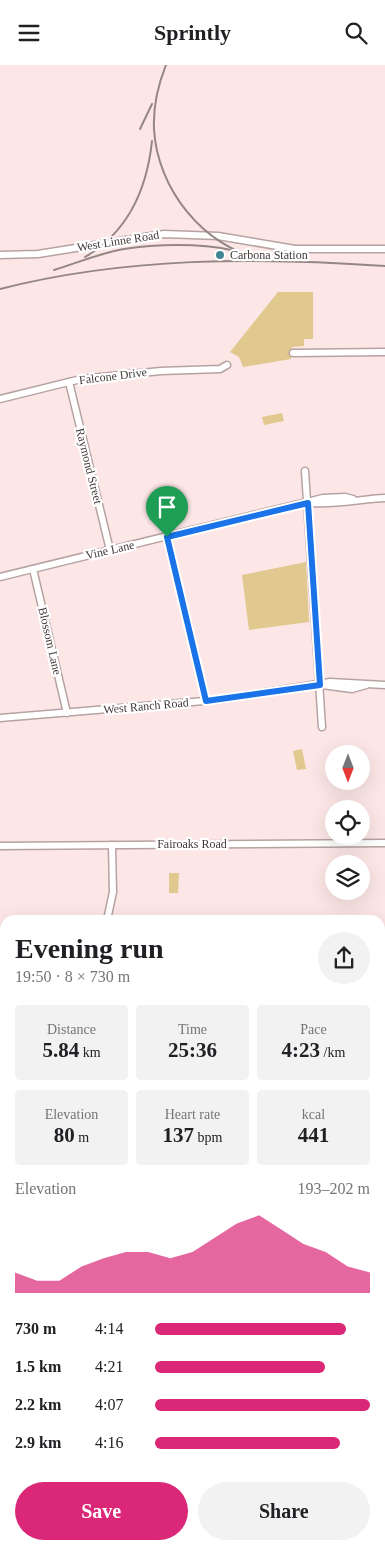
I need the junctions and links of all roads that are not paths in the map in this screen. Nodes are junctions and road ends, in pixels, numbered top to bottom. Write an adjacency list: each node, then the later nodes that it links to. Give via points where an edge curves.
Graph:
1 (385, 249): 2 (street, West Linne Road, via 287,248 224,237 179,234 141,236 38,254)
2 (0, 255)
3 (385, 352): 4 (street)
4 (293, 353)
5 (227, 365): 6 (street, Falcone Drive, via 220,369 120,374)
6 (69, 382): 7 (street, Falcone Drive); 12 (street, Raymond Street)
7 (0, 399)
8 (305, 471): 10 (street)
9 (385, 498): 10 (street, Vine Lane)
10 (308, 503): 11 (street, Vine Lane); 15 (street)
11 (167, 537): 12 (street, Vine Lane); 17 (street)
12 (110, 550): 13 (street, Vine Lane)
13 (33, 569): 14 (street, Vine Lane); 18 (street, Blossom Lane)
14 (0, 577)
15 (320, 685): 16 (street, West Ranch Road); 17 (street, West Ranch Road); 20 (street)
16 (385, 685)
17 (206, 701): 18 (street, West Ranch Road)
18 (67, 713): 19 (street, West Ranch Road)
19 (0, 718)
20 (322, 727)
21 (385, 843): 22 (street, Fairoaks Road)
22 (112, 845): 23 (street, Fairoaks Road); 24 (street, via 113,892)
23 (0, 846)
24 (108, 915)

